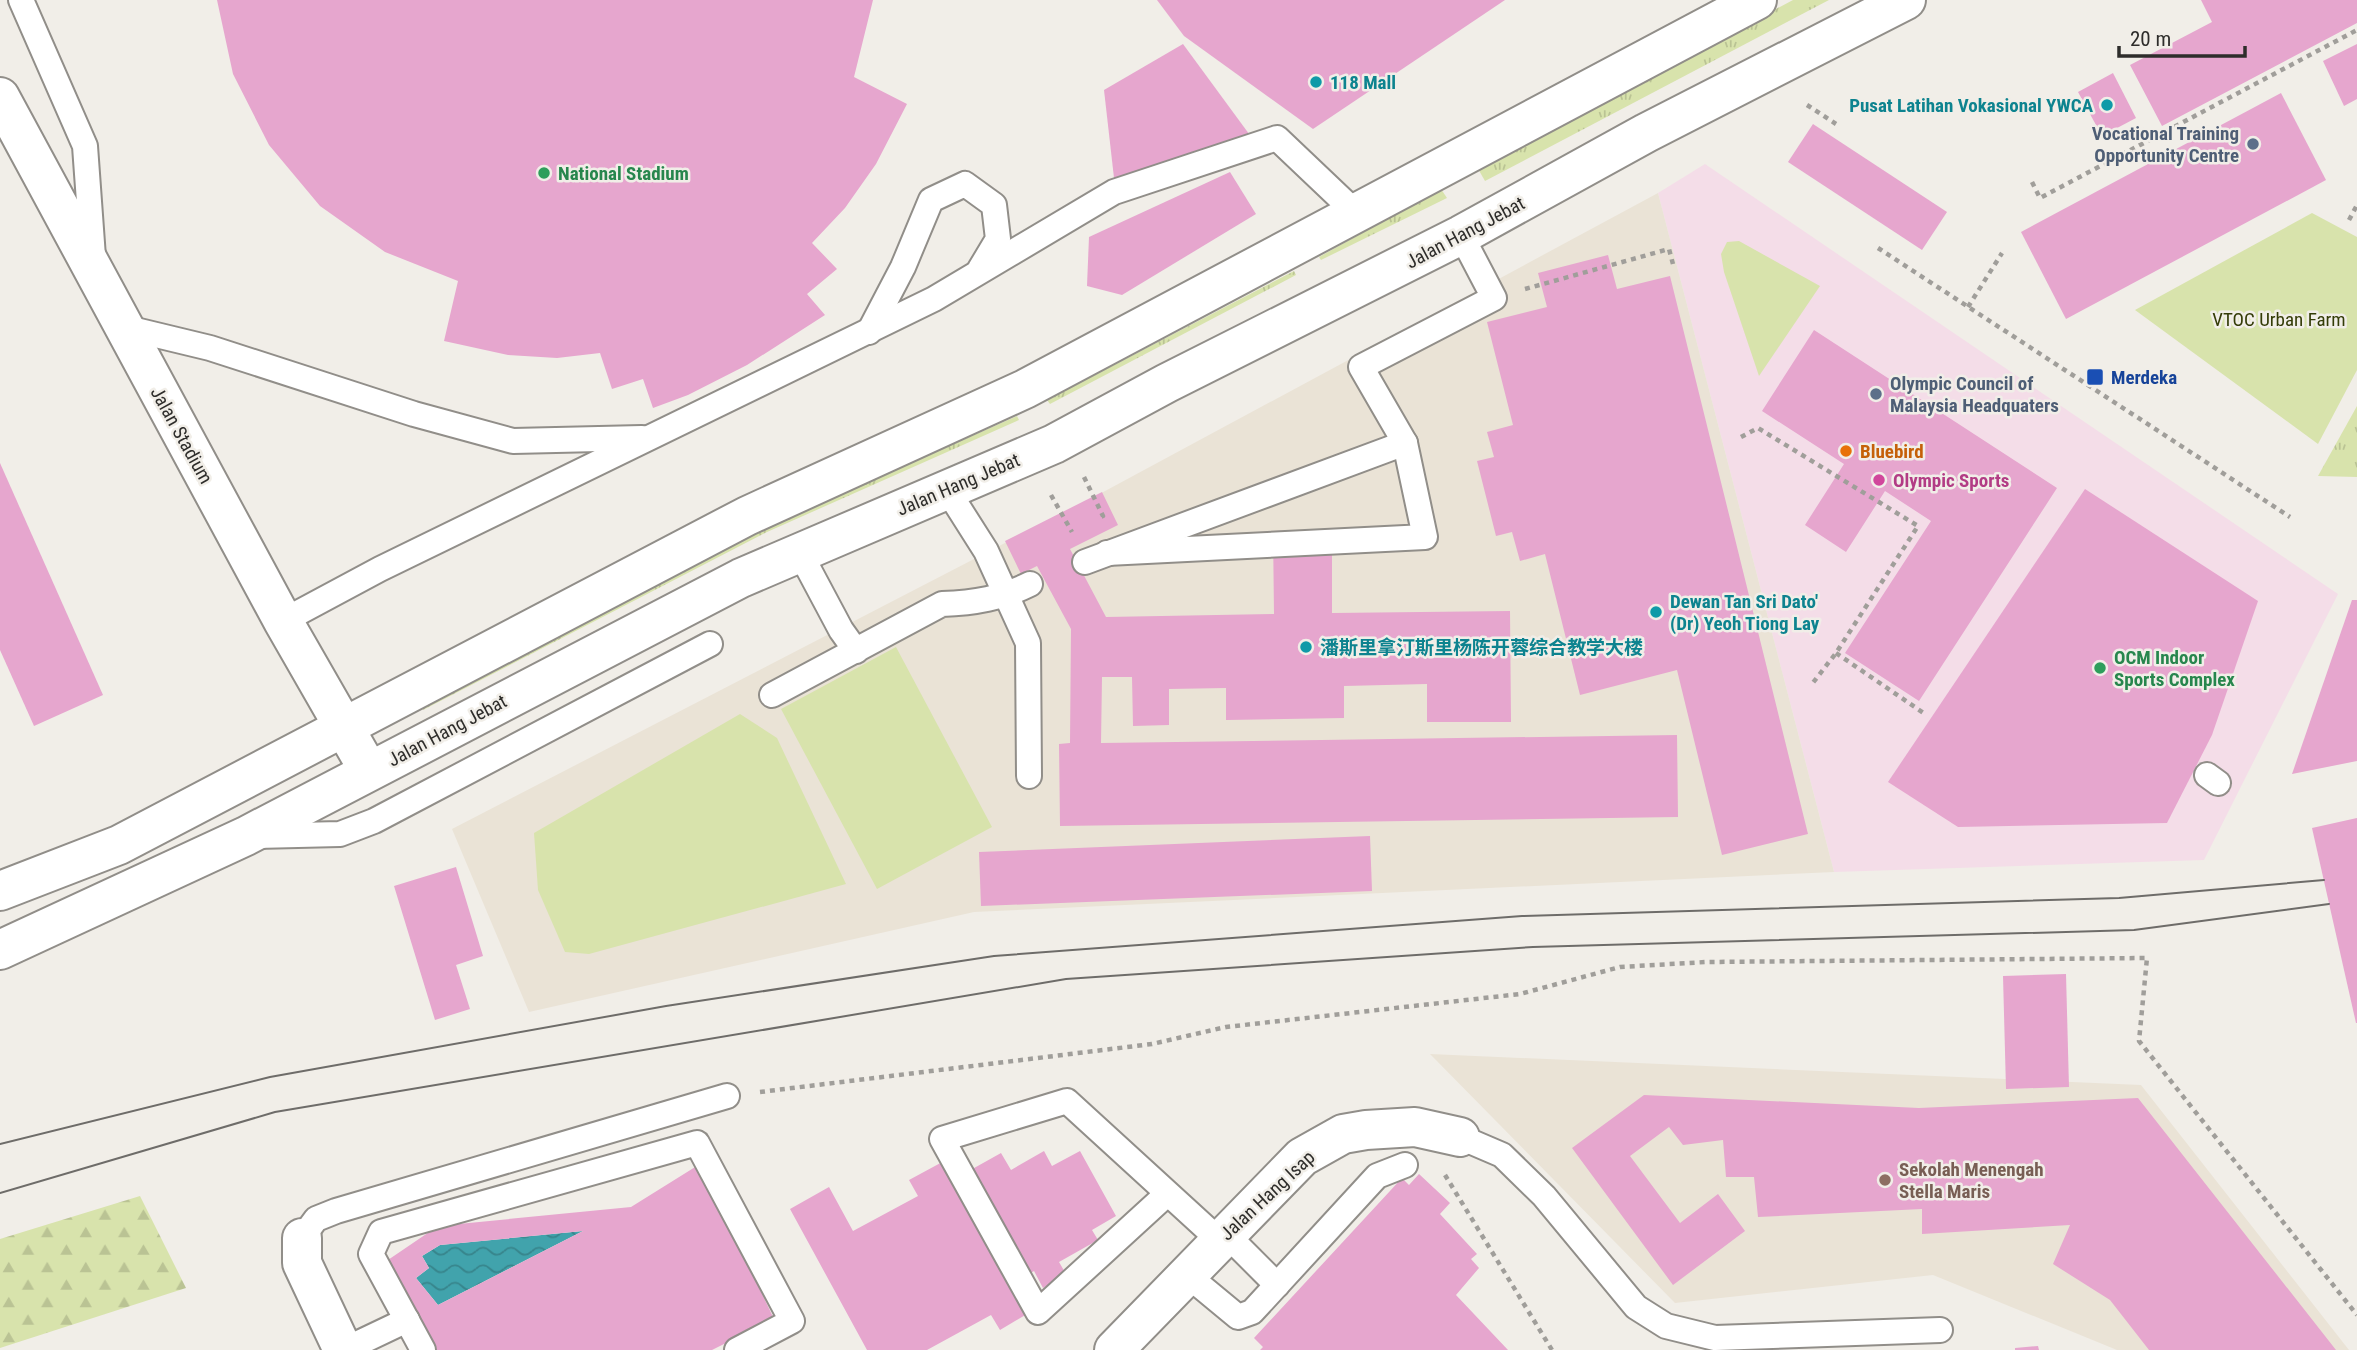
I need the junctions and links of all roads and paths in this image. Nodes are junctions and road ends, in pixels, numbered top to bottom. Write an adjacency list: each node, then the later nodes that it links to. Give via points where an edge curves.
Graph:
1 (21, 0): 17 (lane, via 85,146)
2 (1756, 0): 10 (street)
3 (1906, 0): 12 (street, Jalan Hang Jebat, via 1646,133)
4 (2357, 30): 8 (path, via 2040,198)
5 (0, 97): 17 (street, Jalan Stadium)
6 (1807, 105): 7 (path)
7 (1836, 124)
8 (2032, 182)
9 (2357, 205): 11 (path)
10 (1357, 214): 16 (lane, via 1277,138 1114,192); 43 (street, via 1025,389 747,516)
11 (2349, 220)
12 (1461, 235): 18 (lane); 26 (street, Jalan Hang Jebat, via 1054,444)
13 (1878, 248): 19 (path)
14 (2002, 253): 19 (path)
15 (1674, 268): 18 (path, via 1669,248)
16 (978, 272): 21 (lane); 21 (lane, via 998,239 994,205 965,184 931,200)
17 (94, 276): 20 (street, Jalan Stadium)
18 (1494, 298): 24 (lane, via 1361,367)
19 (1968, 307): 28 (path)
20 (123, 327): 23 (lane, via 210,348 513,441); 36 (street, Jalan Stadium)
21 (869, 332): 23 (lane)
22 (1741, 437): 39 (path, via 1758,428 1918,526)
23 (649, 438): 36 (lane)
24 (1405, 443): 33 (lane); 33 (lane, via 1425,537)
25 (1084, 477): 29 (path, via 1103,516)
26 (946, 488): 32 (street, Jalan Hang Jebat); 35 (lane, via 986,551)
27 (1051, 495): 31 (path)
28 (2290, 517)
29 (1093, 521)
30 (1083, 527): 31 (path)
31 (1073, 533): 33 (path)
32 (800, 553): 38 (lane); 44 (street, Jalan Hang Jebat, via 741,578)
33 (1096, 557)
34 (1030, 583): 35 (lane)
35 (1006, 596): 38 (lane, via 942,604); 45 (lane, via 1028,643)
36 (283, 621): 43 (street, Jalan Stadium)
37 (710, 644): 46 (lane, via 374,821 340,834)
38 (856, 650): 41 (lane)
39 (1836, 653): 40 (path); 42 (path)
40 (1811, 684)
41 (772, 695)
42 (1925, 714)
43 (345, 726): 44 (street, Jalan Stadium); 47 (street, via 119,845)
44 (369, 771): 46 (street, Jalan Hang Jebat)
45 (1029, 776)
46 (246, 836): 48 (street, Jalan Hang Jebat)
47 (0, 891)
48 (0, 950)
49 (727, 1096): 55 (lane, via 336,1211 316,1219); 58 (path, via 1152,1044 1226,1027 1520,994 1620,967 1706,962 2147,958 2139,1041)
50 (1415, 1127): 51 (street, Jalan Hang Isap); 54 (street, Jalan Hang Isap, via 1343,1134 1302,1157); 65 (path)
51 (1460, 1138): 60 (lane, via 1502,1155 1588,1235 1636,1307 1666,1326 1714,1338)
52 (1405, 1165): 57 (lane, via 1377,1176)
53 (1167, 1194): 53 (lane, via 1067,1101 942,1139 1038,1312); 54 (lane)
54 (1222, 1237): 56 (street, Jalan Hang Isap); 57 (lane)
55 (302, 1238): 62 (street, via 302,1263)
56 (1186, 1274): 57 (lane, via 1238,1317 1252,1312); 61 (street, Jalan Hang Isap)
57 (1277, 1285)
58 (2357, 1315)
59 (407, 1320): 62 (lane); 63 (lane); 64 (lane, via 371,1254 381,1232 697,1143 792,1321)
60 (1940, 1330)
61 (1118, 1349)
62 (344, 1350)
63 (423, 1350)
64 (737, 1350)
65 (1552, 1350)

